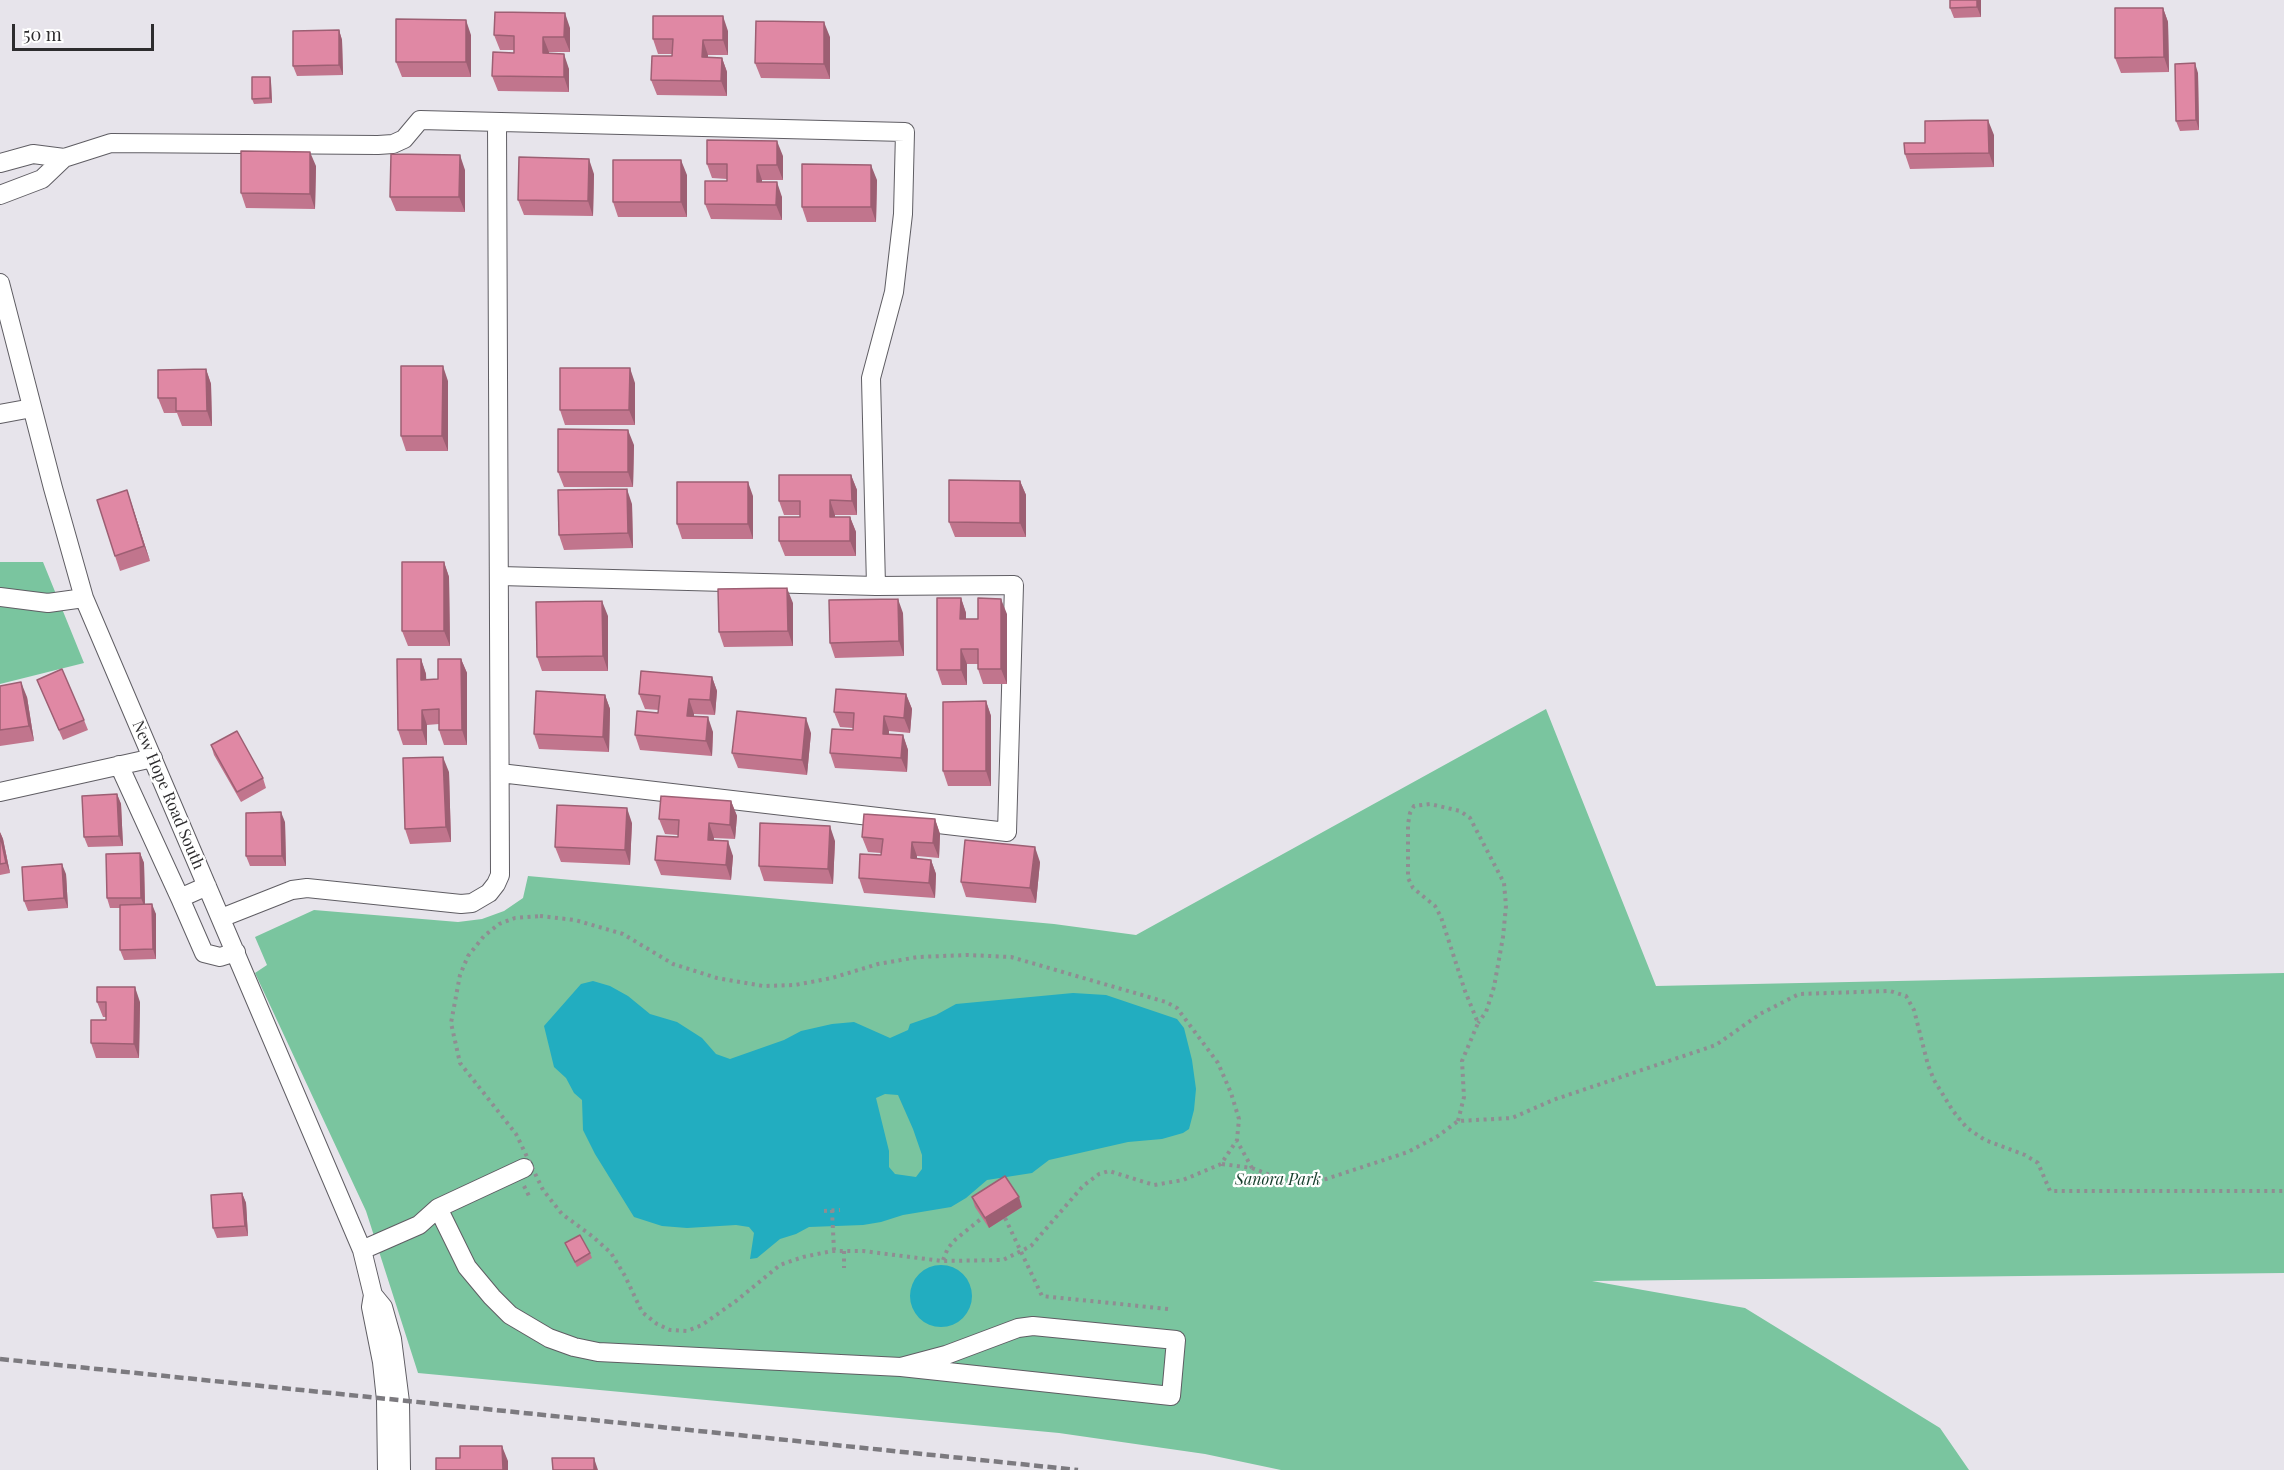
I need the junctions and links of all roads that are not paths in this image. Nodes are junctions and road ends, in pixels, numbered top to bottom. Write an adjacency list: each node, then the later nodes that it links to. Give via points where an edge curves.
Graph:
1 (497, 122): 2 (street, via 420,120 404,139 378,146 129,142 111,143); 9 (street); 10 (street, via 905,132 903,214 894,292 871,378)
2 (64, 158): 3 (street, via 33,154); 4 (street, via 42,179)
3 (0, 163)
4 (0, 195)
5 (0, 283): 6 (street, New Hope Road South)
6 (2, 302): 7 (street, New Hope Road South)
7 (33, 408): 8 (street); 12 (street, New Hope Road South)
8 (0, 414)
9 (500, 576): 10 (street); 15 (street)
10 (876, 586): 15 (street, via 1014,585 1007,832)
11 (0, 597): 12 (street, via 48,603)
12 (84, 598): 13 (street, New Hope Road South)
13 (153, 758): 14 (street); 17 (street, New Hope Road South)
14 (119, 765): 16 (street); 18 (street)
15 (500, 773): 19 (street, via 500,874 483,898 460,904 307,888 292,890)
16 (0, 792)
17 (207, 886): 18 (street); 19 (street, New Hope Road South)
18 (180, 898): 20 (street, via 204,953 220,957)
19 (221, 918): 20 (street, New Hope Road South)
20 (236, 952): 23 (street, New Hope Road South)
21 (524, 1168): 22 (street)
22 (438, 1208): 23 (street, via 419,1225); 25 (street, via 467,1267 492,1298 527,1326 574,1347 622,1354)
23 (363, 1250): 24 (street, New Hope Road South)
24 (373, 1294): 26 (street, New Hope Road South, via 371,1308 386,1400); 27 (street, New Hope Road South, via 383,1307 392,1339 400,1402)
25 (901, 1367): 25 (street, via 1033,1326 1176,1340 1171,1396)
26 (387, 1470)
27 (401, 1470)

